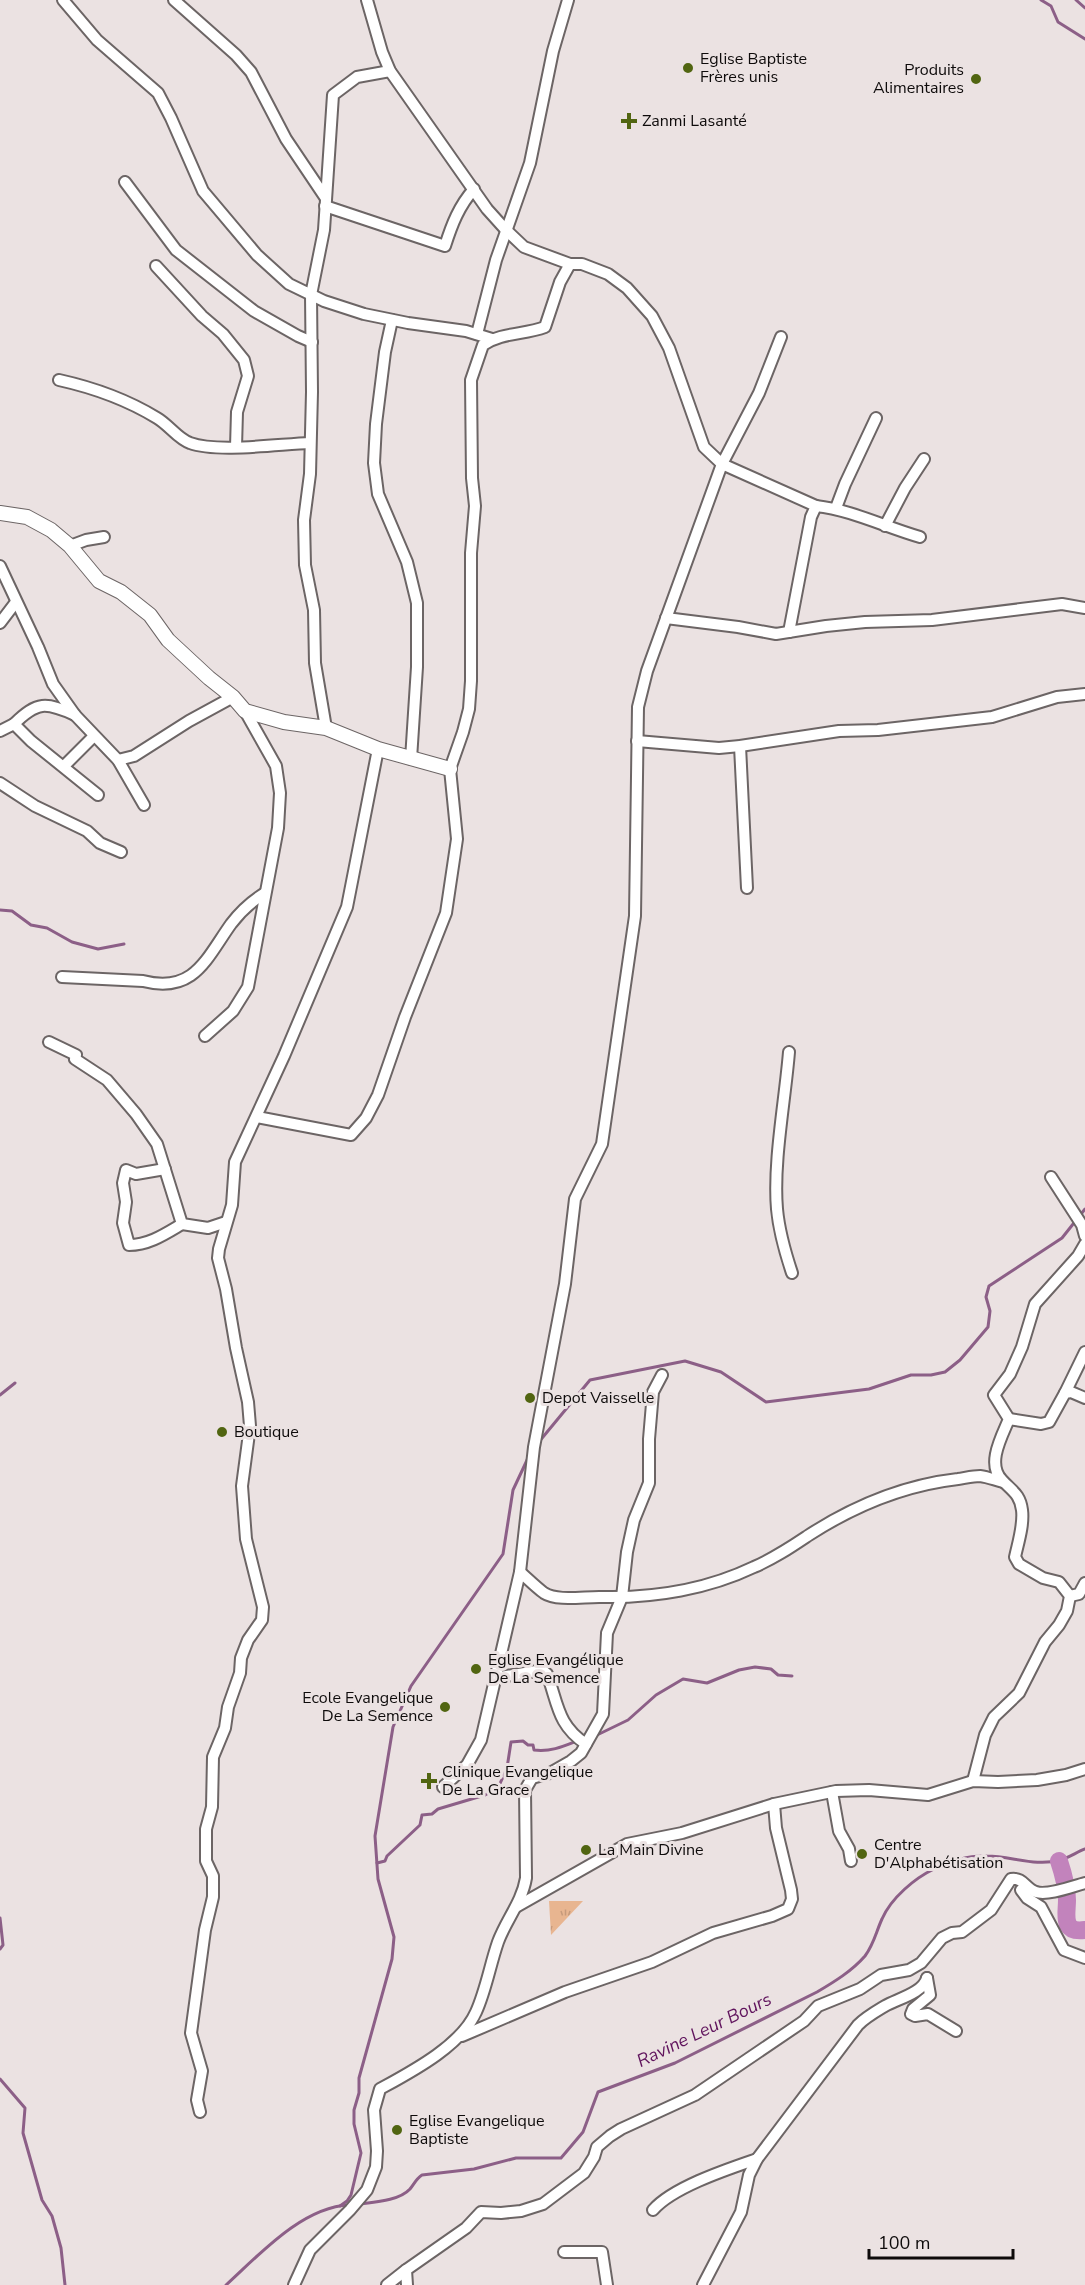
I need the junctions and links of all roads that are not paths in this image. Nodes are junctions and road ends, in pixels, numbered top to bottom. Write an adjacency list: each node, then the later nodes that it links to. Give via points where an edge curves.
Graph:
1 (63, 0): 12 (street, via 97,40 158,93 203,191 228,223 289,284)
2 (174, 0): 8 (street, via 251,72)
3 (367, 0): 5 (street)
4 (568, 0): 9 (street, via 553,51 530,163)
5 (390, 71): 7 (street); 8 (street, via 357,77 333,95)
6 (125, 182): 17 (street, via 176,250 254,310)
7 (474, 189): 8 (street, via 453,221 446,246); 9 (street)
8 (325, 202): 12 (street, via 324,230)
9 (505, 229): 10 (street, via 524,247); 14 (street)
10 (570, 264): 16 (street, via 545,327); 23 (street, via 582,264 608,274 652,316 669,348 704,447)
11 (156, 266): 21 (street, via 244,360 248,376 237,412)
12 (311, 295): 13 (street); 17 (street)
13 (392, 320): 14 (street); 48 (street, via 378,403 375,463 378,494 407,562 417,603)
14 (477, 334): 16 (street)
15 (781, 337): 23 (street, via 759,393)
16 (492, 339): 51 (street, via 483,345 471,381 471,681 469,709)
17 (312, 342): 20 (street)
18 (59, 380): 21 (street, via 130,402 188,442)
19 (876, 418): 25 (street)
20 (310, 443): 21 (street); 42 (street, via 305,565 314,610 315,663)
21 (236, 447)
22 (924, 459): 27 (street)
23 (722, 464): 24 (street); 34 (street)
24 (816, 506): 25 (street); 36 (street)
25 (836, 508): 27 (street)
26 (0, 513): 30 (street, via 27,518 51,530)
27 (885, 526): 29 (street)
28 (104, 537): 30 (street)
29 (920, 537)
30 (70, 546): 38 (street, via 99,581 121,592 150,615 168,640)
31 (0, 566): 32 (street)
32 (16, 602): 35 (street); 40 (street, via 53,684)
33 (1085, 608): 36 (street, via 1062,604)
34 (666, 618): 36 (street, via 776,634); 45 (street, via 640,698)
35 (0, 623)
36 (789, 632)
37 (1085, 694): 46 (street, via 1057,697 992,717 839,731)
38 (233, 697): 39 (street); 49 (street, via 134,756)
39 (245, 711): 42 (street); 57 (street, via 276,766 279,783 278,828)
40 (75, 715): 41 (street, via 42,705); 44 (street)
41 (14, 724): 43 (street); 50 (street)
42 (326, 728): 47 (street)
43 (0, 730)
44 (94, 736): 49 (street); 50 (street)
45 (637, 741): 46 (street, via 719,748); 77 (street, via 635,916 602,1144 575,1199 565,1284 534,1447)
46 (740, 746): 56 (street)
47 (378, 749): 48 (street); 62 (street, via 347,908)
48 (411, 759): 51 (street)
49 (118, 760): 54 (street)
50 (64, 766): 53 (street)
51 (450, 769): 62 (street, via 457,839 446,913 366,1118 351,1135 340,1135)
52 (0, 783): 55 (street)
53 (98, 795)
54 (144, 805)
55 (121, 852)
56 (747, 888)
57 (265, 893): 58 (street, via 250,902 233,921 201,968 177,983); 59 (street, via 248,987 233,1011)
58 (62, 977)
59 (205, 1036)
60 (49, 1042): 63 (street, via 76,1055 75,1059 107,1080 157,1144)
61 (789, 1052): 70 (street, via 776,1187 777,1212)
62 (257, 1117): 65 (street, via 235,1162 232,1205)
63 (165, 1169): 66 (street); 66 (street, via 136,1174 126,1170 123,1223 129,1245 154,1240)
64 (1051, 1178): 67 (street)
65 (226, 1222): 66 (street, via 208,1228); 95 (street, via 218,1258 248,1402 250,1426 242,1486 246,1539 263,1607 262,1620 241,1658 225,1728 213,1757 212,1806 206,1829 206,1862 213,1876 213,1897 191,2033 202,2071 197,2100)
66 (182, 1224)
67 (1085, 1236)
68 (1085, 1244): 69 (street)
69 (1082, 1256): 75 (street, via 1035,1304 1010,1374 994,1395)
70 (792, 1273)
71 (1085, 1352): 73 (street)
72 (662, 1375): 80 (street, via 653,1392 649,1483 634,1520)
73 (1065, 1393): 74 (street); 75 (street, via 1049,1422)
74 (1085, 1398)
75 (1010, 1419): 76 (street, via 997,1448 996,1473)
76 (1003, 1482): 79 (street, via 1016,1491 1022,1510 1015,1557 1019,1564 1059,1582); 80 (street, via 980,1476 904,1489 862,1506 790,1549 729,1577 671,1593)
77 (520, 1572): 80 (street, via 550,1596); 81 (street)
78 (1085, 1583): 79 (street, via 1079,1594)
79 (1070, 1596): 84 (street, via 1067,1611 1045,1642 1019,1693 994,1717)
80 (622, 1597): 82 (street, via 607,1633 603,1714)
81 (495, 1678): 82 (street, via 542,1670 549,1680 559,1715); 85 (street, via 481,1740 467,1765)
82 (580, 1740): 91 (street, via 580,1753 571,1761 532,1778 527,1784 526,1878)
83 (1085, 1769): 84 (street, via 1038,1780)
84 (973, 1781): 86 (street, via 928,1795 869,1790)
85 (443, 1787)
86 (832, 1792): 87 (street); 88 (street, via 839,1831)
87 (774, 1804): 91 (street, via 682,1833 627,1844); 94 (street, via 791,1890 788,1909 713,1933 652,1962 565,1992)
88 (851, 1861)
89 (1085, 1883): 90 (street, via 1041,1893)
90 (1027, 1890): 92 (street, via 1028,1898 1041,1907 1064,1950); 99 (street, via 1010,1893 970,1927 942,1938 914,1968 881,1975 860,1989 818,2006 804,2021 695,2095 621,2129 597,2147 584,2173 543,2204 521,2211 481,2212 466,2228)
91 (516, 1908): 94 (street, via 499,1940 476,2013)
92 (1085, 1958)
93 (956, 2031): 96 (street, via 928,2014 911,2014 930,1995 927,1978 917,1990 858,2025)
94 (453, 2040): 100 (street, via 430,2061 380,2088 374,2110 376,2167 367,2190 310,2250)
95 (200, 2112)
96 (757, 2159): 97 (street, via 668,2197); 104 (street, via 749,2175 741,2212)
97 (653, 2210)
98 (564, 2252): 103 (street, via 602,2252)
99 (406, 2270): 101 (street); 102 (street)
100 (294, 2285)
101 (387, 2285)
102 (407, 2285)
103 (607, 2285)
104 (703, 2285)

